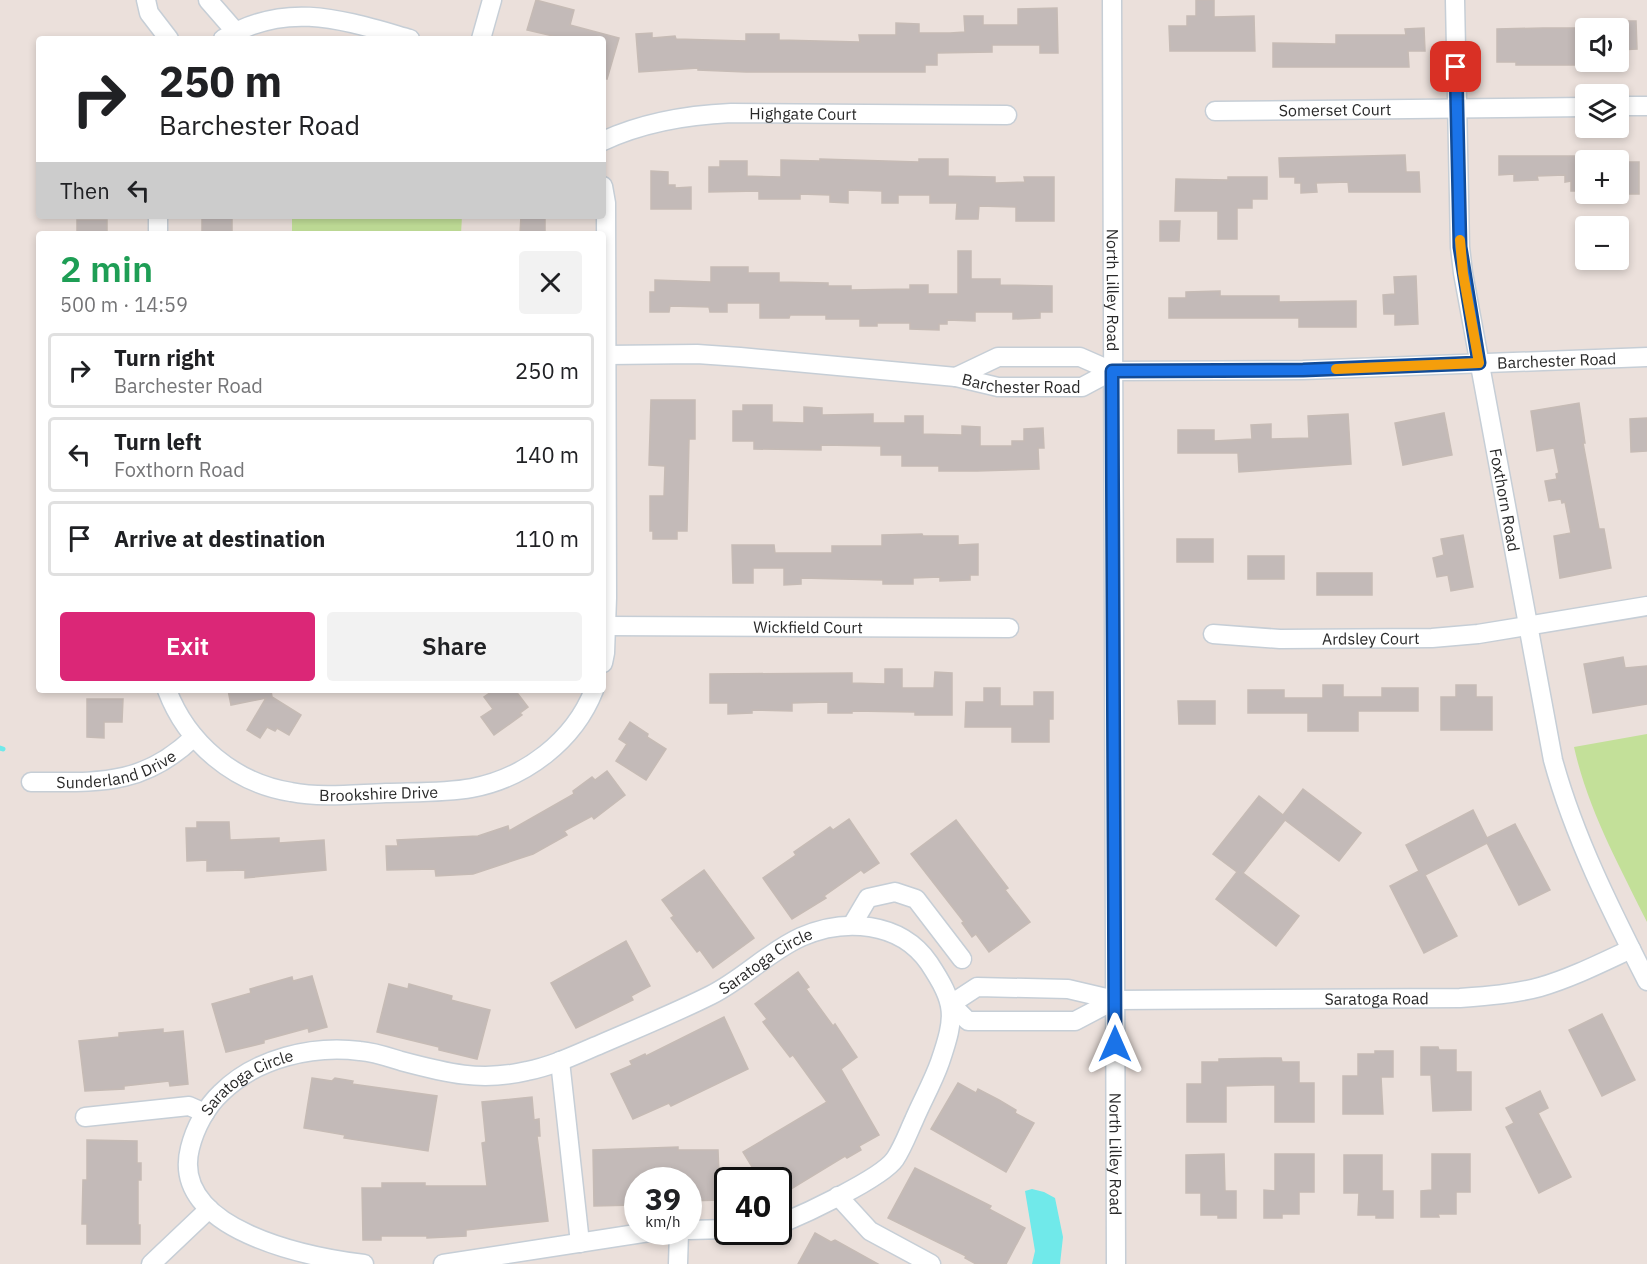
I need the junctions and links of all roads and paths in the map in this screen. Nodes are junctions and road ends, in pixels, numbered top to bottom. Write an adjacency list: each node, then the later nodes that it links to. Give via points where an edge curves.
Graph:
1 (146, 0): 7 (street, via 149,14)
2 (208, 0): 6 (street)
3 (492, 0): 9 (street)
4 (1112, 0): 21 (street, North Lilley Road)
5 (1455, 0): 13 (street, Foxthorn Road)
6 (229, 35): 8 (street, via 253,22 316,15)
7 (167, 36)
8 (400, 36)
9 (482, 36)
10 (1629, 106): 11 (street)
11 (1647, 106)
12 (1575, 107): 13 (street, Somerset Court)
13 (1457, 108): 14 (street, Somerset Court); 20 (street, Foxthorn Road, via 1460,247)
14 (1215, 111)
15 (1007, 115): 16 (street, Highgate Court, via 731,113 644,125)
16 (606, 140)
17 (606, 203): 18 (street)
18 (607, 355): 22 (street, Barchester Road, via 697,354); 24 (street)
19 (1647, 357): 20 (street, Barchester Road)
20 (1479, 363): 21 (street, Barchester Road, via 1303,370); 25 (street, Foxthorn Road)
21 (1112, 371): 22 (street, Barchester Road, via 1082,387 998,387); 22 (street, via 1080,357 998,357); 36 (street, North Lilley Road)
22 (956, 377)
23 (1647, 606): 25 (street, Ardsley Court)
24 (606, 626): 26 (street, Wickfield Court)
25 (1527, 627): 27 (street, Ardsley Court, via 1432,638 1280,639); 33 (street, Foxthorn Road, via 1563,799)
26 (1009, 628)
27 (1213, 634)
28 (168, 693): 30 (street, Brookshire Drive)
29 (592, 693): 30 (street, Brookshire Drive, via 576,724 536,762 510,776 470,789 320,795 290,792 235,772)
30 (194, 737): 31 (street, Sunderland Drive, via 164,762 128,777 94,782)
31 (31, 782)
32 (852, 925): 34 (street, via 868,898 895,892 916,899); 37 (street, Saratoga Circle, via 873,926 912,944 945,988); 38 (street, Saratoga Circle, via 801,937 682,1010)
33 (1631, 949): 35 (street, Foxthorn Road); 36 (street, Saratoga Road, via 1560,980 1487,996)
34 (962, 959)
35 (1647, 981)
36 (1115, 1000): 37 (street, via 1068,989 977,987); 37 (street, Saratoga Circle, via 1075,1021 968,1021); 52 (street, North Lilley Road)
37 (951, 1004): 41 (street, via 947,1042 894,1161)
38 (560, 1061): 39 (street, Saratoga Circle, via 529,1071 478,1077 454,1075 363,1051 310,1052 281,1058 248,1073 221,1092); 45 (street)
39 (205, 1113): 40 (street, via 189,1106); 42 (street, Saratoga Circle, via 191,1144 188,1166 194,1191)
40 (85, 1117)
41 (838, 1196): 43 (street); 51 (street, via 870,1231)
42 (209, 1209): 47 (street); 48 (street, Saratoga Circle, via 241,1231 289,1250)
43 (792, 1218)
44 (624, 1235): 45 (street)
45 (580, 1243): 49 (street)
46 (679, 1245): 50 (street)
47 (151, 1264)
48 (364, 1264)
49 (443, 1264)
50 (678, 1264)
51 (930, 1264)
52 (1116, 1264)

